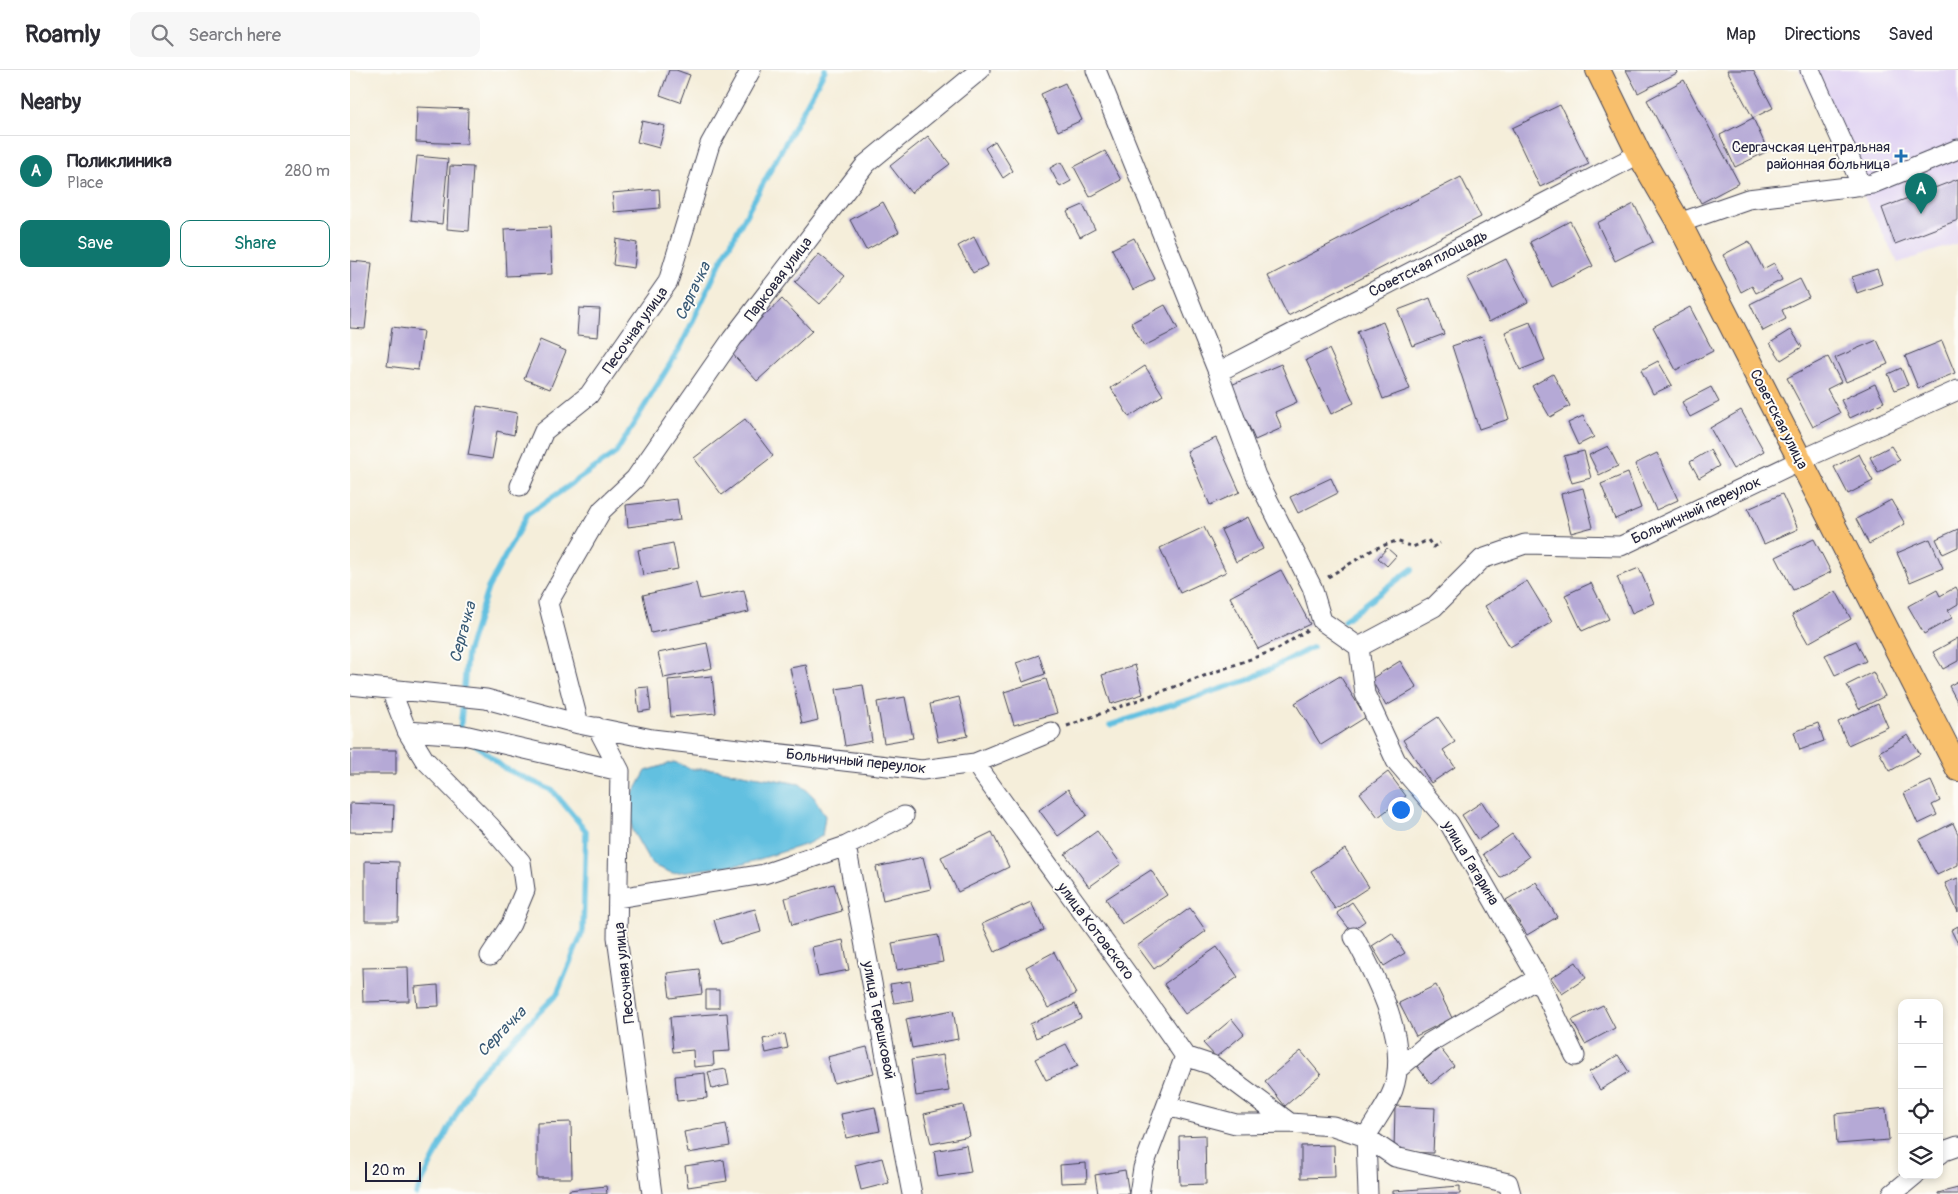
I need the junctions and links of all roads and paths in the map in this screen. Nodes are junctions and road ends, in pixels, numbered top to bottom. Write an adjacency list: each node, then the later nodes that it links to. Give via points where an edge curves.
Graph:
1 (751, 70): 13 (street, Песочная улица, via 710,144 668,282 590,395 544,431)
2 (980, 70): 20 (street, Парковая улица, via 866,164 732,339 635,479 602,510 548,603)
3 (1096, 70): 10 (street)
4 (1598, 70): 7 (main road, Советская улица)
5 (1810, 70): 8 (street)
6 (1958, 149): 8 (street)
7 (1639, 154): 9 (main road, Советская улица); 10 (street, Советская площадь)
8 (1862, 186): 9 (street, via 1748,199)
9 (1679, 223): 12 (main road, Советская улица)
10 (1218, 372): 15 (street, via 1256,476)
11 (1958, 390): 12 (street, Больничный переулок)
12 (1801, 460): 17 (street, Больничный переулок, via 1621,546 1526,544 1482,559 1434,607); 25 (main road, Советская улица)
13 (520, 486)
14 (1440, 543): 15 (path, via 1433,547 1428,540 1413,547 1396,541 1374,549)
15 (1312, 587): 16 (street)
16 (1322, 621): 17 (street); 23 (path, via 1278,649)
17 (1359, 646): 32 (street, улица Гагарина, via 1365,694 1396,761 1449,823)
18 (350, 685): 19 (street, Больничный переулок)
19 (390, 690): 20 (street, Больничный переулок, via 486,699); 22 (street)
20 (579, 724): 21 (street, Больничный переулок)
21 (597, 727): 24 (street, Больничный переулок, via 652,739 922,770); 26 (street, Песочная улица)
22 (407, 731): 26 (street, via 464,735); 31 (street, via 424,759 521,862 525,890 511,924)
23 (1051, 732): 24 (street, Больничный переулок)
24 (975, 763): 33 (street, улица Котовского)
25 (1958, 769)
26 (620, 771): 29 (street, Песочная улица)
27 (904, 816): 28 (street)
28 (846, 846): 29 (street, via 764,874); 43 (street, улица Терешковой)
29 (618, 898): 42 (street, Песочная улица, via 617,937)
30 (1354, 937): 35 (street, via 1376,976 1394,1029)
31 (490, 956)
32 (1538, 978): 34 (street, улица Гагарина); 35 (street, via 1429,1043)
33 (1185, 1056): 36 (street); 37 (street, via 1212,1065)
34 (1575, 1056)
35 (1398, 1069): 38 (street, via 1392,1091)
36 (1167, 1106): 37 (street, via 1236,1124); 44 (street, via 1143,1168)
37 (1290, 1123): 38 (street, via 1333,1126)
38 (1366, 1137): 45 (street); 46 (street, via 1395,1157 1508,1183)
39 (1958, 1146): 40 (street)
40 (1943, 1152)
41 (1909, 1179): 47 (street)
42 (652, 1194)
43 (912, 1194)
44 (1139, 1194)
45 (1368, 1194)
46 (1511, 1194)
47 (1892, 1194)

